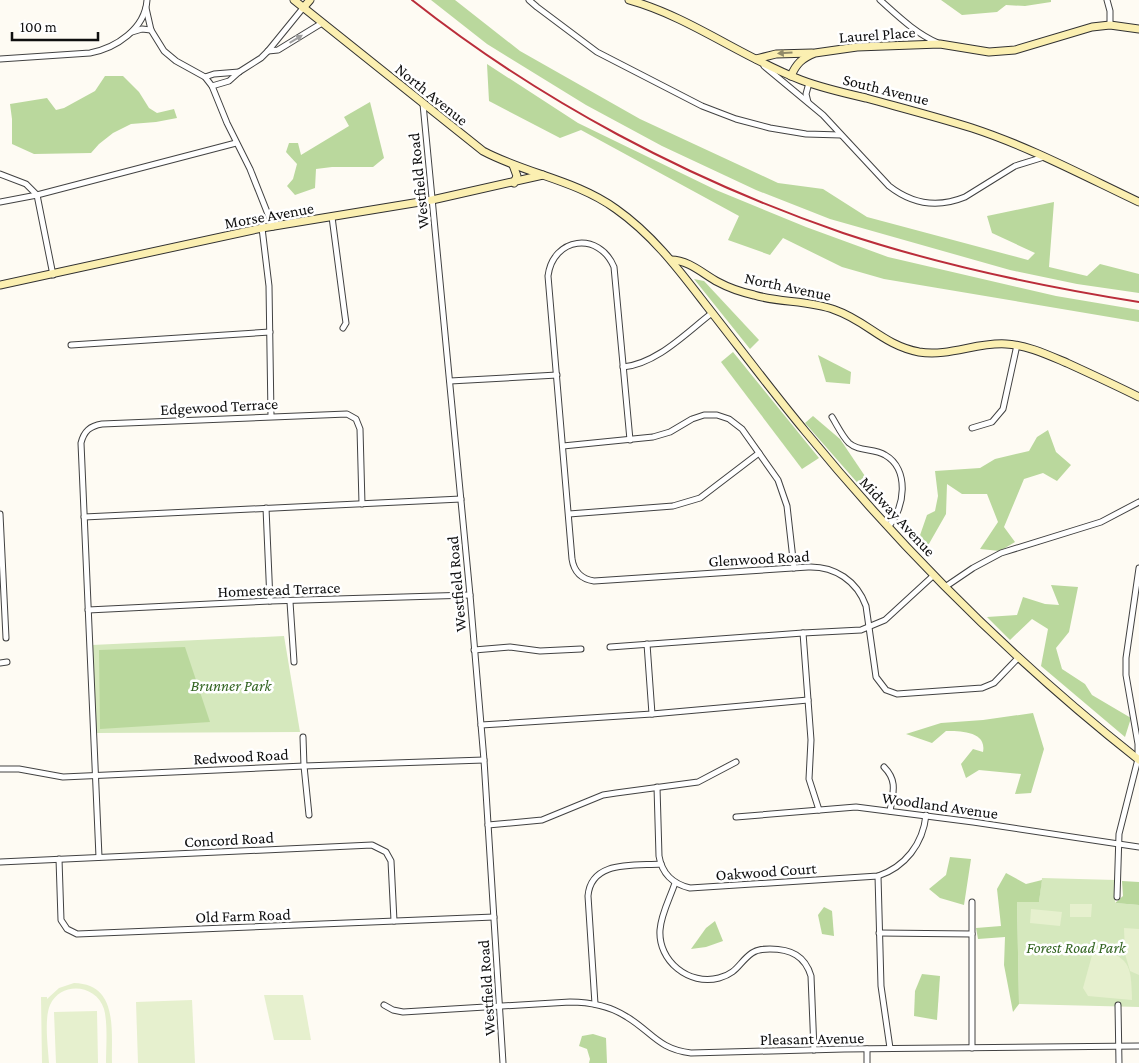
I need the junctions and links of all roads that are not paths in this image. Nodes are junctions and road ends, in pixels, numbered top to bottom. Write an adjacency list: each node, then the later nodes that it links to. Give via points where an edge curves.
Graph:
1 (147, 0): 9 (street)
2 (294, 0): 10 (main road, North Avenue)
3 (310, 0): 10 (main road)
4 (529, 0): 28 (street, via 597,52 702,106 770,128)
5 (628, 0): 8 (main road, South Avenue)
6 (880, 0): 16 (street, via 915,30)
7 (1107, 0): 12 (street)
8 (640, 1): 20 (main road, South Avenue)
9 (146, 8): 14 (street); 15 (street)
10 (303, 8): 11 (main road, North Avenue); 17 (street)
11 (322, 23): 17 (street, one-way to 11, via 278,50); 27 (main road, North Avenue)
12 (1110, 26): 13 (main road, Laurel Place); 16 (main road, Laurel Place, via 1092,27 1014,50 989,52)
13 (1139, 29)
14 (151, 30): 15 (street); 22 (street, via 169,56)
15 (132, 32): 19 (street, via 111,47 90,54)
16 (940, 44): 18 (main road, Laurel Place, via 857,47)
17 (268, 51): 21 (street)
18 (815, 53): 20 (main road, Laurel Place, one-way to 20, via 776,54); 23 (main road, Laurel Place, via 803,58)
19 (0, 59)
20 (756, 60): 23 (main road, South Avenue); 26 (street)
21 (239, 72): 22 (street); 25 (street, via 229,81)
22 (205, 76): 25 (street)
23 (791, 76): 24 (main road, South Avenue)
24 (809, 83): 26 (street); 30 (main road, South Avenue, via 936,116)
25 (212, 86): 29 (street)
26 (808, 103): 28 (street)
27 (423, 104): 31 (main road, North Avenue, via 483,151); 36 (street, Westfield Road)
28 (842, 135): 30 (street, via 895,190 914,200 929,203 965,198 1012,167)
29 (236, 143): 35 (street); 40 (street)
30 (1045, 157): 38 (main road, South Avenue)
31 (513, 166): 33 (main road, North Avenue); 34 (main road, via 517,176)
32 (0, 174): 35 (street, via 26,184)
33 (544, 175): 34 (main road, Morse Avenue); 42 (main road, North Avenue, via 578,187 617,209)
34 (514, 183): 36 (main road, Morse Avenue)
35 (37, 195): 37 (street); 43 (street)
36 (432, 200): 39 (main road, Morse Avenue); 52 (street, Westfield Road)
37 (0, 202)
38 (1139, 202)
39 (332, 218): 40 (main road, Morse Avenue); 46 (street)
40 (273, 227): 41 (main road, Morse Avenue)
41 (262, 228): 43 (main road, Morse Avenue); 47 (street, via 269,286)
42 (671, 260): 45 (main road, Midway Avenue); 49 (main road, North Avenue, via 681,260 725,285 753,295 836,310 888,341 912,350 936,353 996,344)
43 (53, 275): 44 (main road, Morse Avenue)
44 (0, 285)
45 (712, 313): 50 (street, via 664,351 641,363); 67 (main road, Midway Avenue, via 803,428)
46 (344, 328)
47 (270, 332): 48 (street); 54 (street)
48 (72, 345)
49 (1017, 345): 53 (main road, North Avenue, via 1043,353); 56 (street, via 1003,409 992,422)
50 (623, 367): 51 (street, via 614,267 596,246 576,244 557,254 549,269); 57 (street)
51 (557, 375): 52 (street); 58 (street)
52 (450, 381): 60 (street, Westfield Road)
53 (1139, 397)
54 (271, 416): 62 (street, Edgewood Terrace, via 344,413 356,419 360,429); 66 (street, Edgewood Terrace, via 91,427 81,443)
55 (832, 417): 67 (street, via 849,443 885,455 902,477 897,514)
56 (972, 428)
57 (630, 440): 58 (street); 59 (street, via 662,435 700,416 717,415 736,423)
58 (563, 446): 65 (street)
59 (759, 453): 65 (street, via 710,492 689,502); 68 (street, via 778,480 787,506)
60 (461, 499): 62 (street); 72 (street, Westfield Road)
61 (1139, 502): 71 (street, via 1086,528 1001,553)
62 (362, 504): 63 (street)
63 (266, 508): 66 (street); 73 (street)
64 (0, 514): 78 (street)
65 (569, 514): 68 (street, Glenwood Road, via 573,563 578,573 594,581)
66 (84, 517): 75 (street)
67 (888, 527): 70 (main road, Midway Avenue)
68 (794, 568): 76 (street, Glenwood Road, via 824,568 846,578 864,600)
69 (1139, 568): 91 (street, via 1126,658)
70 (934, 575): 71 (main road, Midway Avenue); 76 (street, via 891,615)
71 (945, 587): 83 (main road, Midway Avenue)
72 (470, 595): 74 (street, Homestead Terrace); 82 (street, Westfield Road)
73 (270, 601): 74 (street, Homestead Terrace); 75 (street, Homestead Terrace)
74 (290, 602): 85 (street)
75 (88, 610): 97 (street)
76 (869, 628): 77 (street); 83 (street, Glenwood Road, via 876,677 886,690 897,694 982,688 994,683)
77 (803, 633): 79 (street); 87 (street)
78 (6, 638)
79 (647, 644): 80 (street); 88 (street)
80 (610, 647)
81 (582, 648): 82 (street)
82 (474, 650): 89 (street, Westfield Road)
83 (1019, 656): 91 (main road, Midway Avenue, via 1069,703)
84 (7, 662): 86 (street)
85 (294, 662)
86 (0, 663)
87 (808, 700): 88 (street); 99 (street, via 809,779)
88 (652, 714): 89 (street)
89 (481, 725): 92 (street, Westfield Road)
90 (303, 737): 94 (street)
91 (1138, 759): 105 (street)
92 (484, 760): 94 (street, Redwood Road); 104 (street, Westfield Road)
93 (736, 762): 98 (street, via 698,782)
94 (304, 766): 97 (street, Redwood Road); 101 (street)
95 (884, 767): 100 (street, via 893,780)
96 (0, 769): 97 (street, Redwood Road, via 63,777)
97 (95, 776): 107 (street)
98 (657, 787): 104 (street, via 603,795 542,820); 110 (street)
99 (818, 810): 100 (street, Woodland Avenue, via 856,807); 103 (street, Woodland Avenue)
100 (890, 811): 102 (street, Woodland Avenue)
101 (309, 815)
102 (926, 815): 105 (street, Woodland Avenue); 111 (street, Oakwood Court, via 921,836 910,854 895,868)
103 (736, 817)
104 (488, 825): 115 (street, Westfield Road)
105 (1118, 844): 106 (street, Woodland Avenue); 113 (street)
106 (1139, 847)
107 (99, 858): 108 (street, Concord Road); 116 (street, Concord Road, via 372,845 382,849 391,861)
108 (59, 859): 109 (street, Concord Road); 116 (street, Old Farm Road, via 61,920 67,929 77,934)
109 (0, 862)
110 (661, 864): 112 (street); 119 (street, via 607,869 590,884)
111 (878, 876): 112 (street, Oakwood Court, via 694,888); 117 (street)
112 (675, 883): 128 (street, via 660,930 663,949 670,962 685,974 709,980 724,977 758,950 780,949 796,954 808,966 811,976)
113 (1117, 897)
114 (972, 902): 118 (street)
115 (494, 917): 116 (street, Old Farm Road); 122 (street, Westfield Road)
116 (394, 921)
117 (879, 934): 118 (street); 125 (street, via 881,986)
118 (972, 934): 126 (street)
119 (595, 1004): 122 (street, Pleasant Avenue, via 570,1002); 128 (street, Pleasant Avenue, via 618,1012 670,1049 684,1052)
120 (384, 1005): 122 (street, Pleasant Avenue, via 403,1012)
121 (1118, 1005): 124 (street)
122 (500, 1007): 129 (street, Westfield Road)
123 (1139, 1046): 124 (street, Pleasant Avenue)
124 (1119, 1047): 126 (street, Pleasant Avenue); 131 (street)
125 (890, 1048): 126 (street, Pleasant Avenue); 127 (street, Pleasant Avenue)
126 (972, 1048)
127 (867, 1049): 128 (street, Pleasant Avenue); 130 (street)
128 (814, 1050)
129 (503, 1063)
130 (867, 1063)
131 (1119, 1063)

